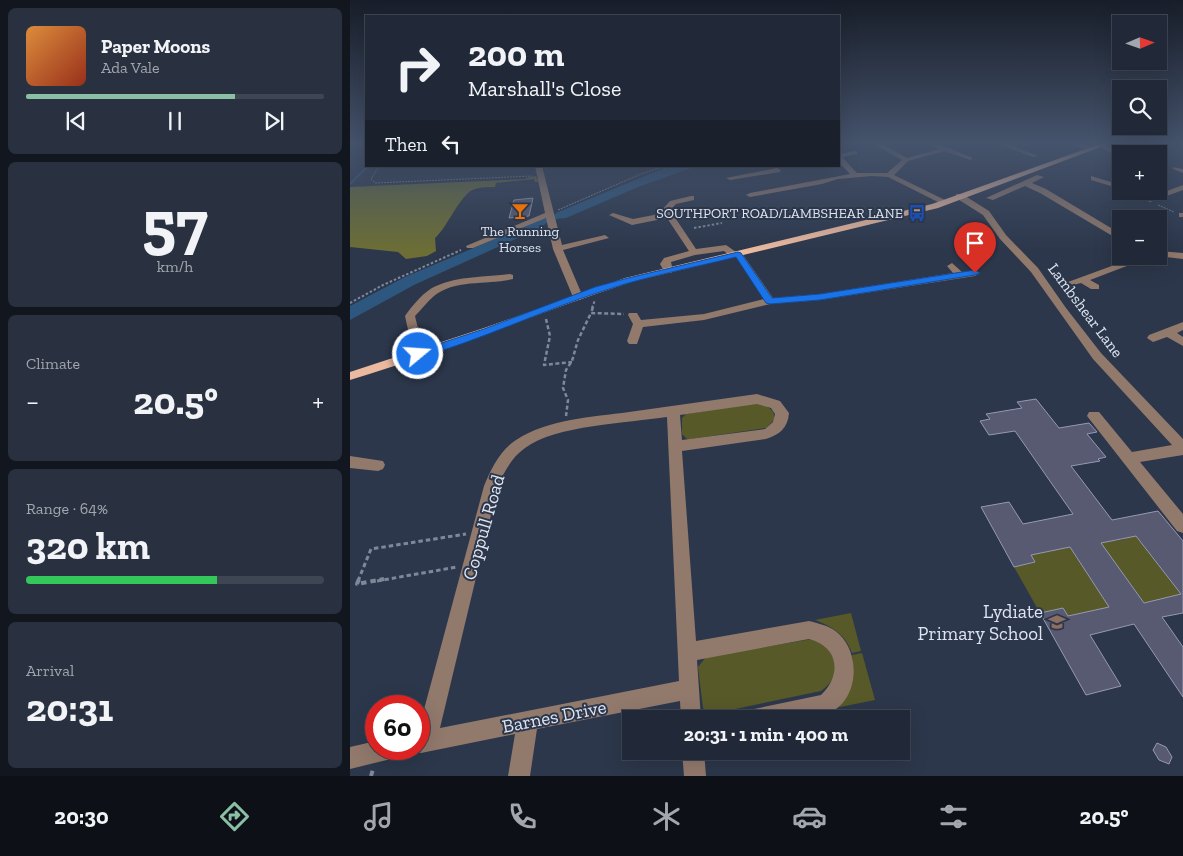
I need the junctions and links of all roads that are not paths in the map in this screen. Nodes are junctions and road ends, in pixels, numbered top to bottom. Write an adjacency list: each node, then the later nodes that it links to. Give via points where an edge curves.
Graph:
1 (541, 178): 20 (street)
2 (787, 178): 10 (street)
3 (836, 178): 10 (street)
4 (894, 178): 17 (street)
5 (1009, 178): 14 (main road)
6 (1037, 178): 8 (street)
7 (1089, 178): 9 (street)
8 (1025, 183): 16 (street); 21 (street)
9 (1112, 184)
10 (796, 187): 12 (street)
11 (1183, 187): 13 (street)
12 (750, 195)
13 (1167, 195)
14 (959, 196): 17 (main road); 48 (street, Lambshear Lane, via 986,213 1003,237 1035,270 1097,356)
15 (691, 198): 19 (street, via 674,201 667,206)
16 (990, 198)
17 (942, 202): 26 (main road)
18 (613, 215): 19 (street, via 632,222)
19 (669, 215): 25 (street)
20 (551, 219): 23 (street); 24 (street)
21 (1112, 233)
22 (605, 238): 24 (street)
23 (470, 246)
24 (558, 249): 36 (street)
25 (694, 252): 26 (street, via 726,248); 31 (street, via 667,260)
26 (736, 255): 31 (main road); 37 (street)
27 (1167, 255): 28 (street)
28 (1183, 256)
29 (1122, 265): 35 (street, via 1077,281)
30 (952, 266): 33 (street)
31 (668, 271): 36 (main road)
32 (975, 273): 33 (street)
33 (960, 275): 37 (street, via 820,297)
34 (510, 277): 43 (street, via 448,285 434,290 410,316)
35 (1095, 287)
36 (578, 297): 43 (main road, via 488,332)
37 (770, 301): 41 (street, via 710,316 633,318)
38 (1183, 326): 39 (street)
39 (1168, 332): 40 (street); 42 (street)
40 (1153, 338)
41 (633, 341)
42 (1183, 342)
43 (418, 354): 44 (main road)
44 (350, 376)
45 (673, 411): 47 (street); 47 (street, Coppull Road, via 757,399 775,404 782,413 780,424 766,434); 57 (street, Coppull Road, via 564,427 530,438 503,461 491,486)
46 (1094, 416): 49 (street)
47 (676, 446): 53 (street)
48 (1183, 449): 49 (street)
49 (1129, 458): 52 (street)
50 (350, 462): 51 (street)
51 (378, 465)
52 (1183, 526)
53 (688, 652): 54 (street); 56 (street, via 809,630 820,631 839,646 846,672 835,698 826,704)
54 (688, 689): 55 (street); 58 (street, Barnes Drive)
55 (690, 710)
56 (797, 710)
57 (430, 716)
58 (528, 721): 59 (street, Barnes Drive); 63 (street)
59 (430, 741)
60 (365, 755): 61 (street)
61 (350, 758)
62 (694, 760): 64 (street)
63 (519, 776)
64 (695, 776)

